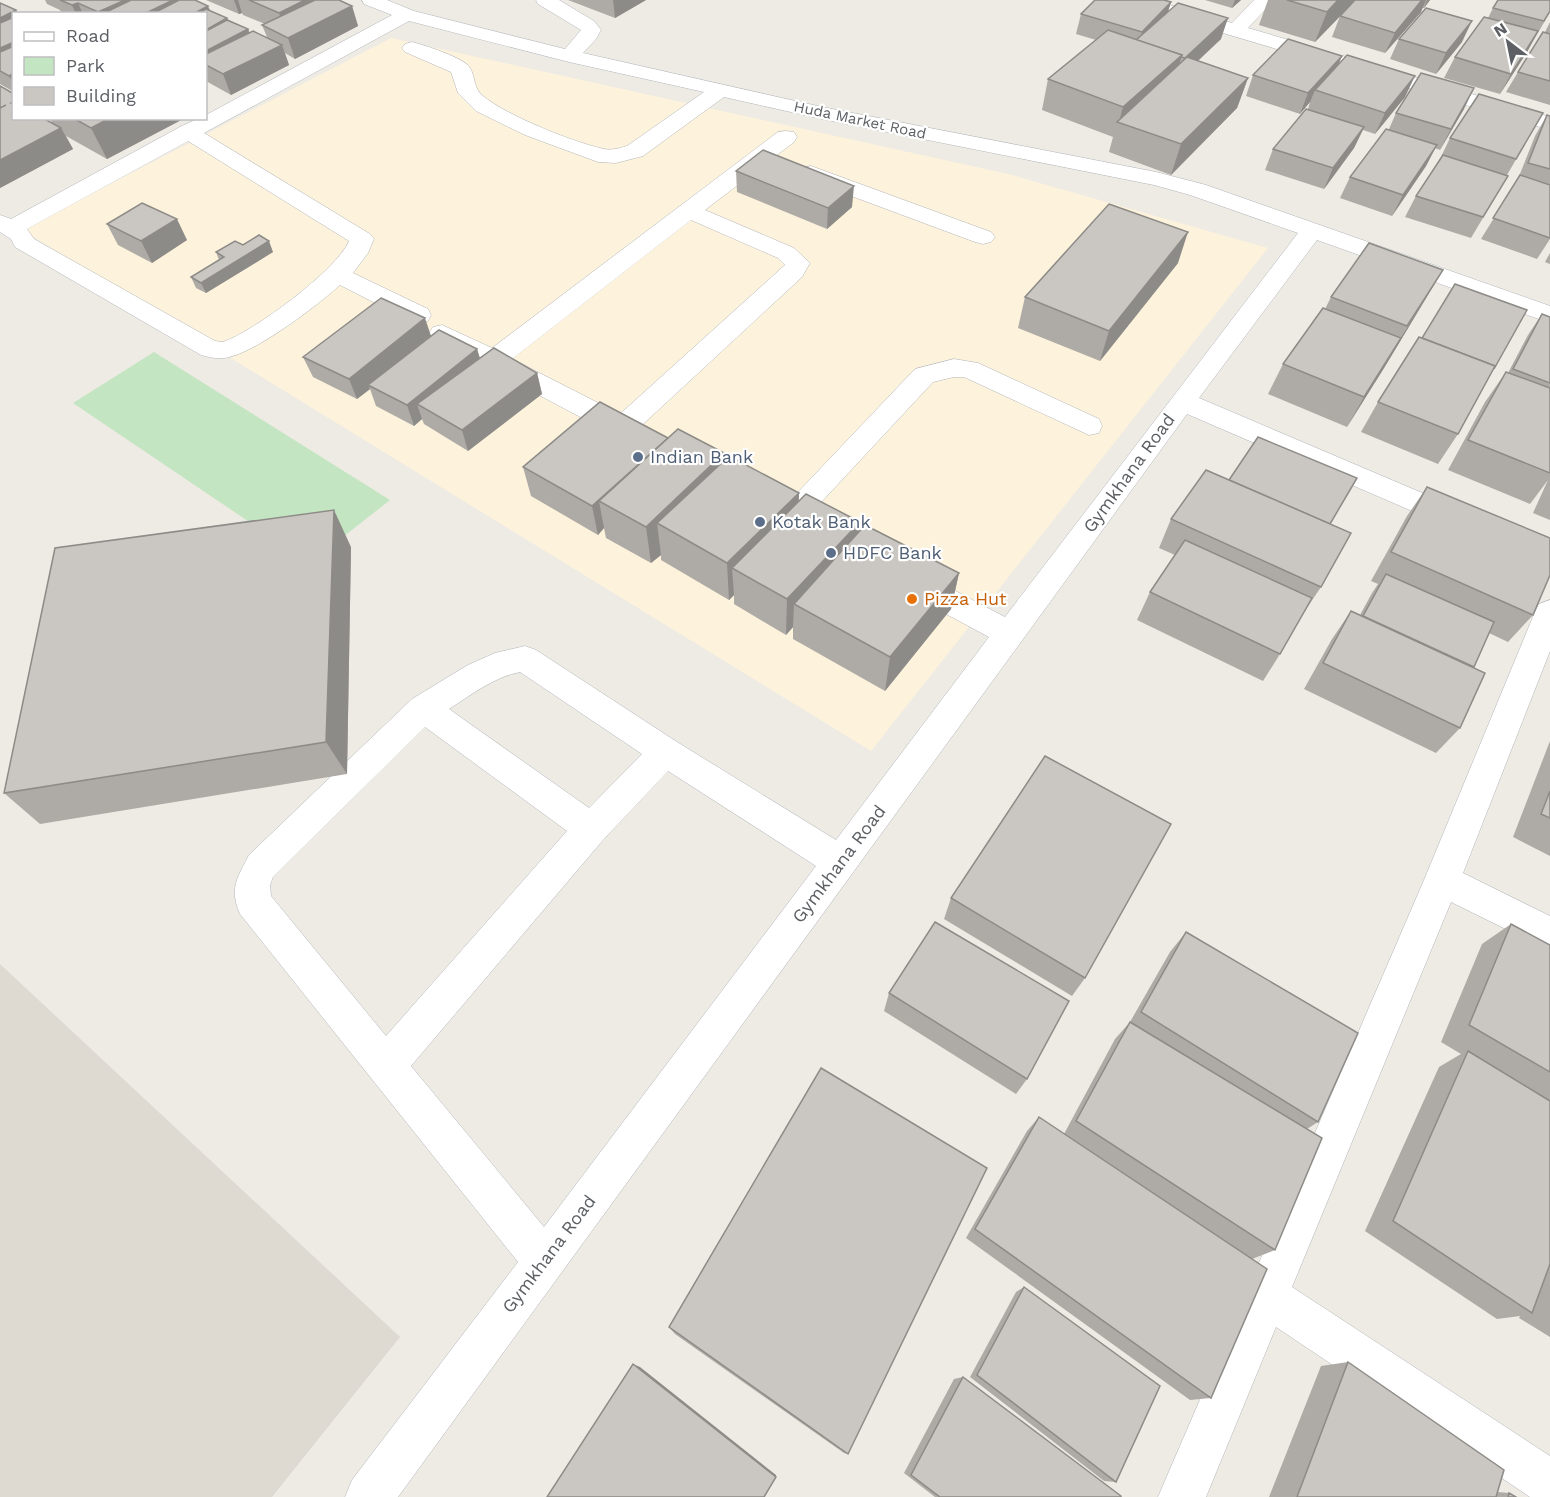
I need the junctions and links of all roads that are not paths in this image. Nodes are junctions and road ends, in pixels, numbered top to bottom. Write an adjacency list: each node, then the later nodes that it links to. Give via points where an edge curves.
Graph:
1 (372, 0): 5 (street, Huda Market Road)
2 (545, 0): 8 (street, via 591,30)
3 (1132, 0): 6 (street)
4 (1265, 0): 6 (street)
5 (407, 15): 8 (street, Huda Market Road); 10 (street)
6 (1235, 31): 12 (street)
7 (412, 48): 9 (street, via 461,69 465,88 491,112 598,155 616,156 635,150)
8 (569, 56): 9 (street, Huda Market Road)
9 (722, 89): 17 (street, Huda Market Road, via 822,113 1156,179)
10 (210, 116)
11 (204, 120): 13 (street)
12 (1550, 124)
13 (188, 132): 18 (street); 20 (street, via 362,239 361,248)
14 (786, 138): 15 (street)
15 (764, 154): 16 (street); 19 (street)
16 (689, 211): 24 (street); 27 (street, via 786,253 798,263 794,272)
17 (1311, 231): 22 (street, Huda Market Road); 25 (street, Gymkhana Road)
18 (9, 237): 20 (street, via 210,349 239,345)
19 (983, 237)
20 (339, 275): 21 (street)
21 (419, 315)
22 (1550, 315)
23 (441, 333): 24 (street)
24 (494, 360): 27 (street)
25 (1182, 401): 30 (street); 33 (street, Gymkhana Road)
26 (1089, 426): 29 (street, via 969,369 924,375)
27 (623, 427): 28 (street)
28 (652, 443)
29 (791, 518)
30 (1485, 531)
31 (895, 573): 33 (street)
32 (1550, 612): 38 (street)
33 (1010, 634): 37 (street, Gymkhana Road)
34 (423, 708): 35 (street, via 479,674 506,662 525,659); 36 (street); 40 (street, via 261,866 252,885 253,902)
35 (665, 752): 36 (street); 37 (street)
36 (591, 829): 40 (street)
37 (840, 862): 41 (street, Gymkhana Road)
38 (1442, 880): 39 (street); 42 (street)
39 (1550, 934)
40 (386, 1066): 41 (street)
41 (544, 1261): 44 (street, Gymkhana Road)
42 (1268, 1296): 43 (street); 45 (street)
43 (1550, 1483)
44 (369, 1497)
45 (1182, 1497)

